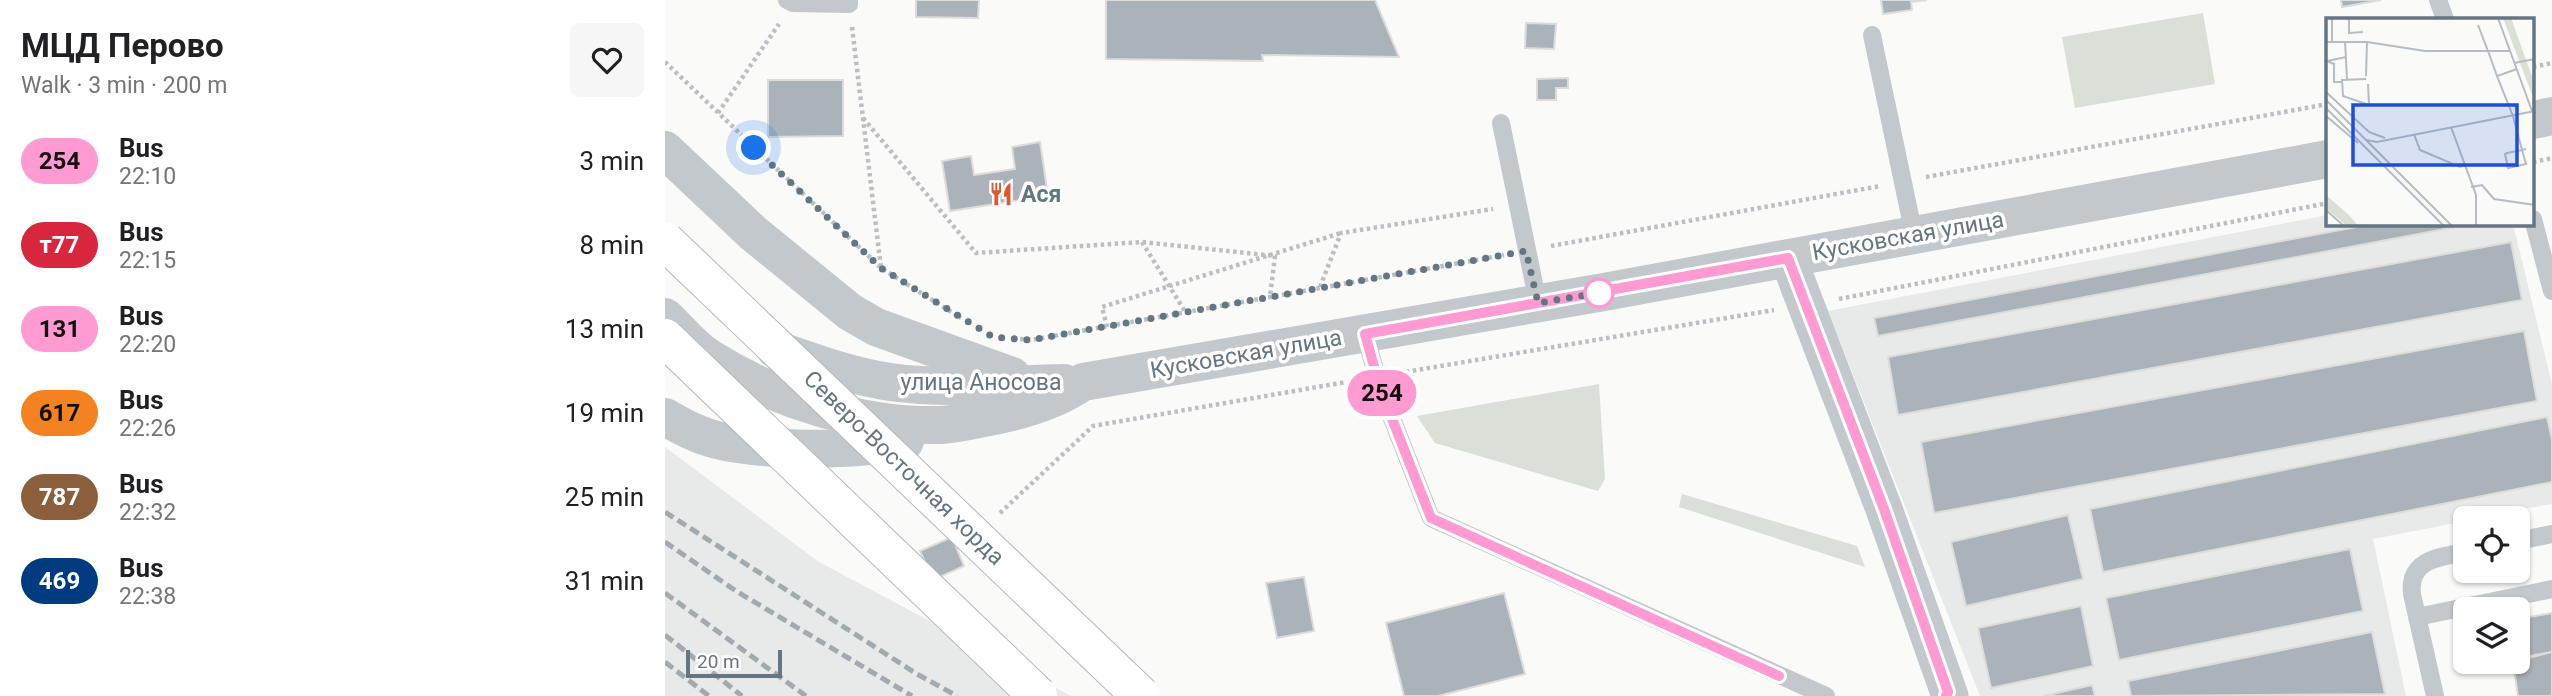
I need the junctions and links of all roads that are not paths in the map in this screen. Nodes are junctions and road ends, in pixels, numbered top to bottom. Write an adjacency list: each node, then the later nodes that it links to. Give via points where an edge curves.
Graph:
1 (2438, 0): 4 (lane)
2 (790, 1): 3 (lane)
3 (849, 2)
4 (2445, 18)
5 (1872, 35): 10 (lane)
6 (1501, 123): 15 (lane)
7 (665, 150): 20 (street, via 753,233 850,312 935,350)
8 (2326, 159): 10 (street, Кусковская улица)
9 (2535, 226): 14 (lane)
10 (1914, 235): 13 (street, Кусковская улица)
11 (665, 241): 30 (main road, Северо-Восточная хорда, bridge)
12 (665, 258): 20 (street, улица Аносова, via 733,323 759,341 835,370 890,382 951,386)
13 (1788, 258): 15 (street, Кусковская улица); 28 (street, via 1884,509)
14 (2552, 291)
15 (1538, 303): 17 (street, Кусковская улица)
16 (665, 317): 22 (street, Кусковская улица, via 705,355 756,385 830,410 893,424)
17 (1365, 334): 19 (street, Кусковская улица); 31 (lane, via 1431,518)
18 (665, 338): 29 (main road, bridge)
19 (1083, 382): 20 (street, улица Аносова); 22 (street, Кусковская улица, via 1066,394 1016,412)
20 (1034, 383)
21 (665, 417): 22 (street, via 705,437 822,448 876,447 913,439)
22 (944, 425)
23 (2552, 534): 24 (lane)
24 (2530, 539)
25 (2453, 555): 27 (lane, via 2429,560 2416,570 2411,585)
26 (2552, 589): 27 (lane)
27 (2417, 617): 32 (lane)
28 (1948, 695)
29 (1038, 696)
30 (1141, 696)
31 (1826, 696)
32 (2435, 696)

